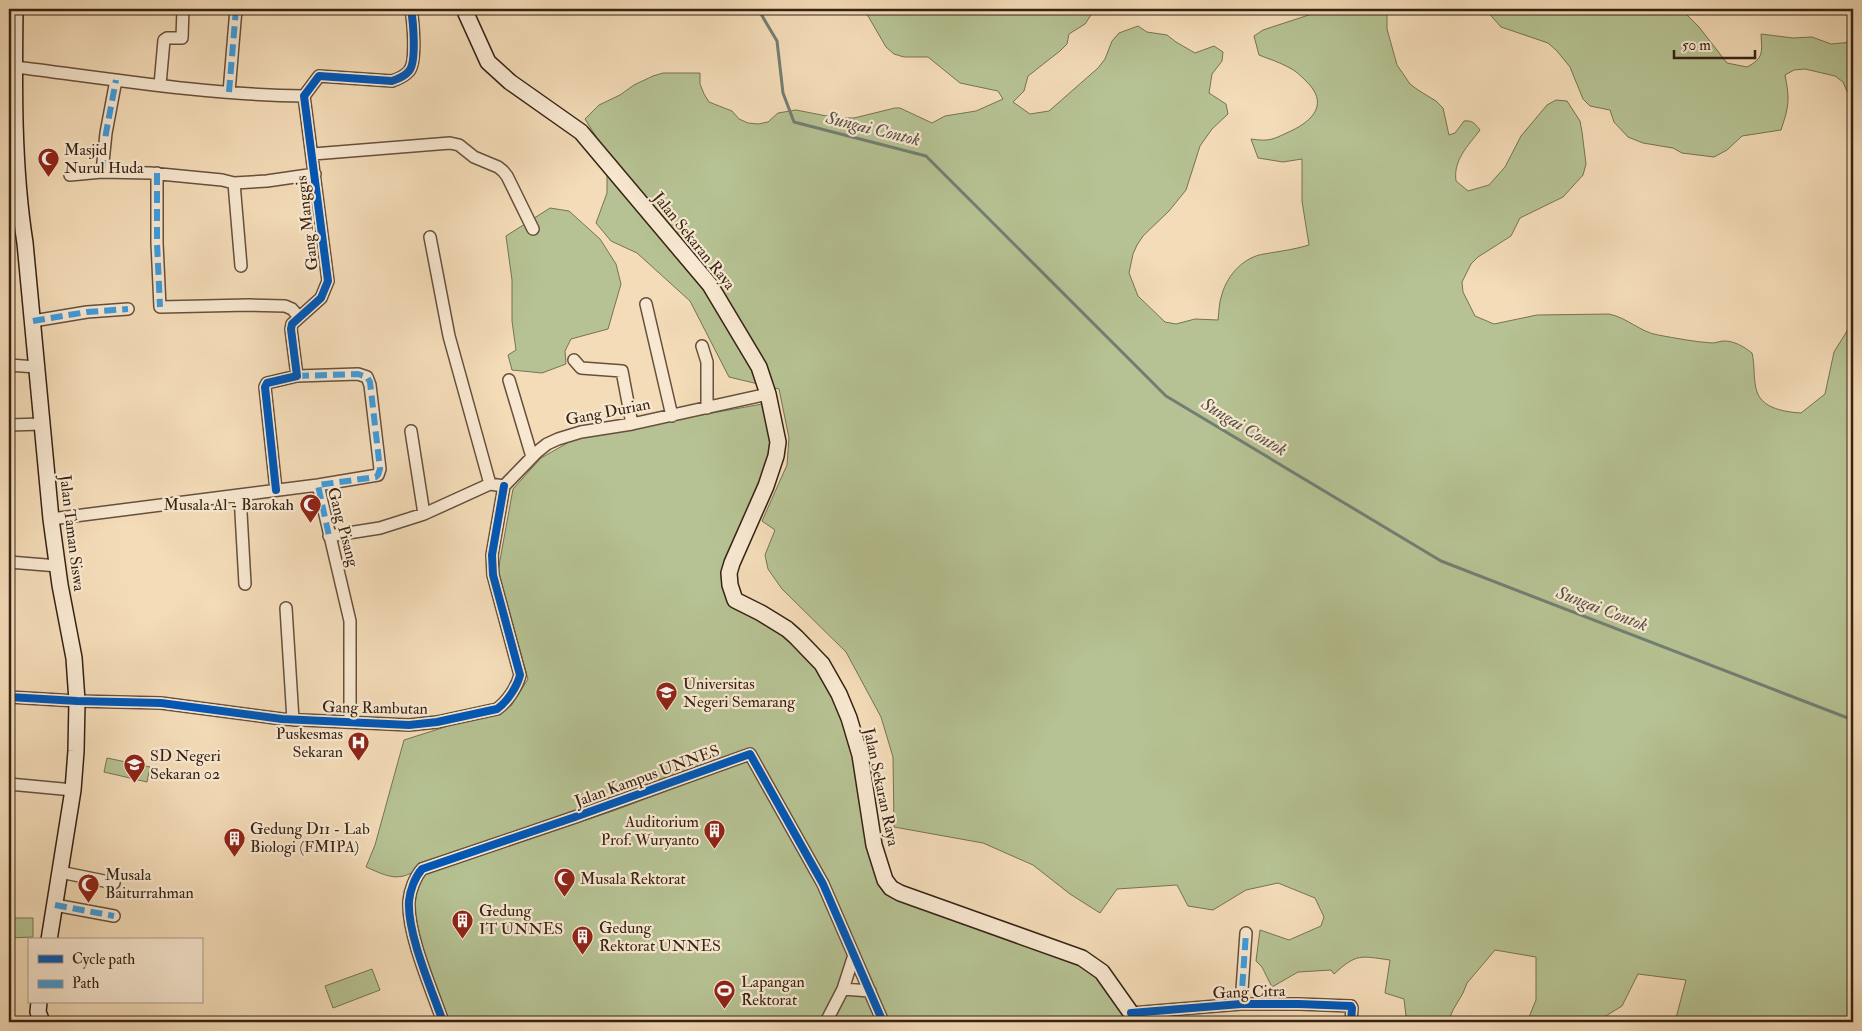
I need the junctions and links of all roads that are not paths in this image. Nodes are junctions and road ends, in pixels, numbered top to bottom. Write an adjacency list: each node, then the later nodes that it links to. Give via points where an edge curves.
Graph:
1 (183, 9): 8 (street, via 182,38 164,40)
2 (236, 9): 9 (street)
3 (411, 9): 10 (street, via 413,62 410,71 392,80 319,76)
4 (464, 9): 31 (main road, Jalan Sekaran Raya, via 488,62 510,82 581,132 710,285 760,367)
5 (13, 10): 6 (main road, Jalan Taman Siswa)
6 (16, 66): 7 (street); 17 (main road, Jalan Taman Siswa)
7 (116, 80): 8 (street); 12 (street)
8 (160, 85): 9 (street)
9 (229, 92): 10 (street)
10 (304, 96): 11 (street, Gang Manggis)
11 (313, 154): 15 (street, Gang Manggis); 18 (street, Gang Manggis, via 450,143 459,145 474,157 498,167 507,176)
12 (102, 172): 13 (street, Gang Manggis); 14 (street, Gang Manggis)
13 (157, 173): 16 (street, Gang Manggis); 23 (street, via 160,308 284,306)
14 (70, 174)
15 (316, 174): 16 (street, Gang Manggis); 23 (street, Gang Manggis, via 328,281 321,298)
16 (234, 184): 20 (street)
17 (14, 198): 24 (main road, Jalan Taman Siswa, via 25,243)
18 (533, 229)
19 (430, 237): 39 (street, via 449,336)
20 (241, 266)
21 (646, 304): 33 (street)
22 (128, 309): 24 (street)
23 (300, 317): 29 (street, Gang Manggis, via 291,329)
24 (33, 321): 28 (main road, Jalan Taman Siswa)
25 (702, 346): 32 (street, via 707,362)
26 (574, 360): 36 (street, via 581,368 622,370)
27 (9, 365): 28 (street)
28 (36, 367): 35 (main road, Jalan Taman Siswa)
29 (297, 376): 40 (street, via 358,374 370,382 380,469 378,475); 42 (street, via 265,386)
30 (509, 380): 38 (street)
31 (768, 394): 32 (street, Gang Durian); 68 (main road, Jalan Sekaran Raya, via 778,442 776,456 732,562 730,585 736,600 787,629 810,649 839,694 860,755 874,845 885,880 900,893 1082,958 1102,972)
32 (707, 408): 33 (street, Gang Durian)
33 (672, 416): 36 (street, Gang Durian)
34 (9, 424): 35 (street)
35 (42, 424): 45 (main road, Jalan Taman Siswa)
36 (632, 424): 38 (street, Gang Durian, via 573,434 547,444)
37 (411, 431): 44 (street)
38 (532, 457): 41 (street, Gang Durian)
39 (490, 484): 41 (street); 44 (street)
40 (318, 485): 42 (street, Gang Pisang); 46 (street, Gang Pisang)
41 (504, 486): 54 (street, Gang Rambutan, via 492,564 519,673 518,683 497,709 409,725)
42 (276, 490): 43 (street, Gang Pisang)
43 (240, 494): 45 (street, Gang Pisang); 49 (street)
44 (424, 514): 46 (street, via 380,528)
45 (51, 519): 48 (main road, Jalan Taman Siswa)
46 (329, 536): 54 (street, Gang Pisang, via 350,621)
47 (9, 562): 48 (street)
48 (58, 566): 52 (main road, Jalan Taman Siswa, via 74,658)
49 (245, 584)
50 (286, 608): 53 (street)
51 (9, 697): 52 (street, Gang Rambutan)
52 (77, 701): 53 (street, Gang Rambutan, via 161,703); 56 (main road, Jalan Taman Siswa)
53 (292, 720): 54 (street, Gang Rambutan)
54 (350, 722)
55 (9, 784): 56 (street)
56 (72, 790): 57 (main road, Jalan Taman Siswa)
57 (60, 872): 58 (street); 59 (main road, Jalan Taman Siswa)
58 (114, 883)
59 (55, 905): 60 (street); 62 (main road, Jalan Taman Siswa)
60 (114, 916)
61 (1246, 933): 67 (street)
62 (49, 938)
63 (854, 955): 64 (street); 65 (street, Jalan Kampus UNNES); 70 (street, Jalan Kampus UNNES, via 823,884 750,754 422,869 409,900 413,935)
64 (843, 989): 65 (street); 71 (street)
65 (870, 991): 72 (street, Jalan Kampus UNNES)
66 (39, 1004): 69 (main road)
67 (1241, 1004): 68 (street, Gang Citra); 73 (street, Gang Citra, via 1351,1006)
68 (1132, 1017)
69 (42, 1022)
70 (442, 1022)
71 (826, 1022)
72 (883, 1022)
73 (1352, 1022)

